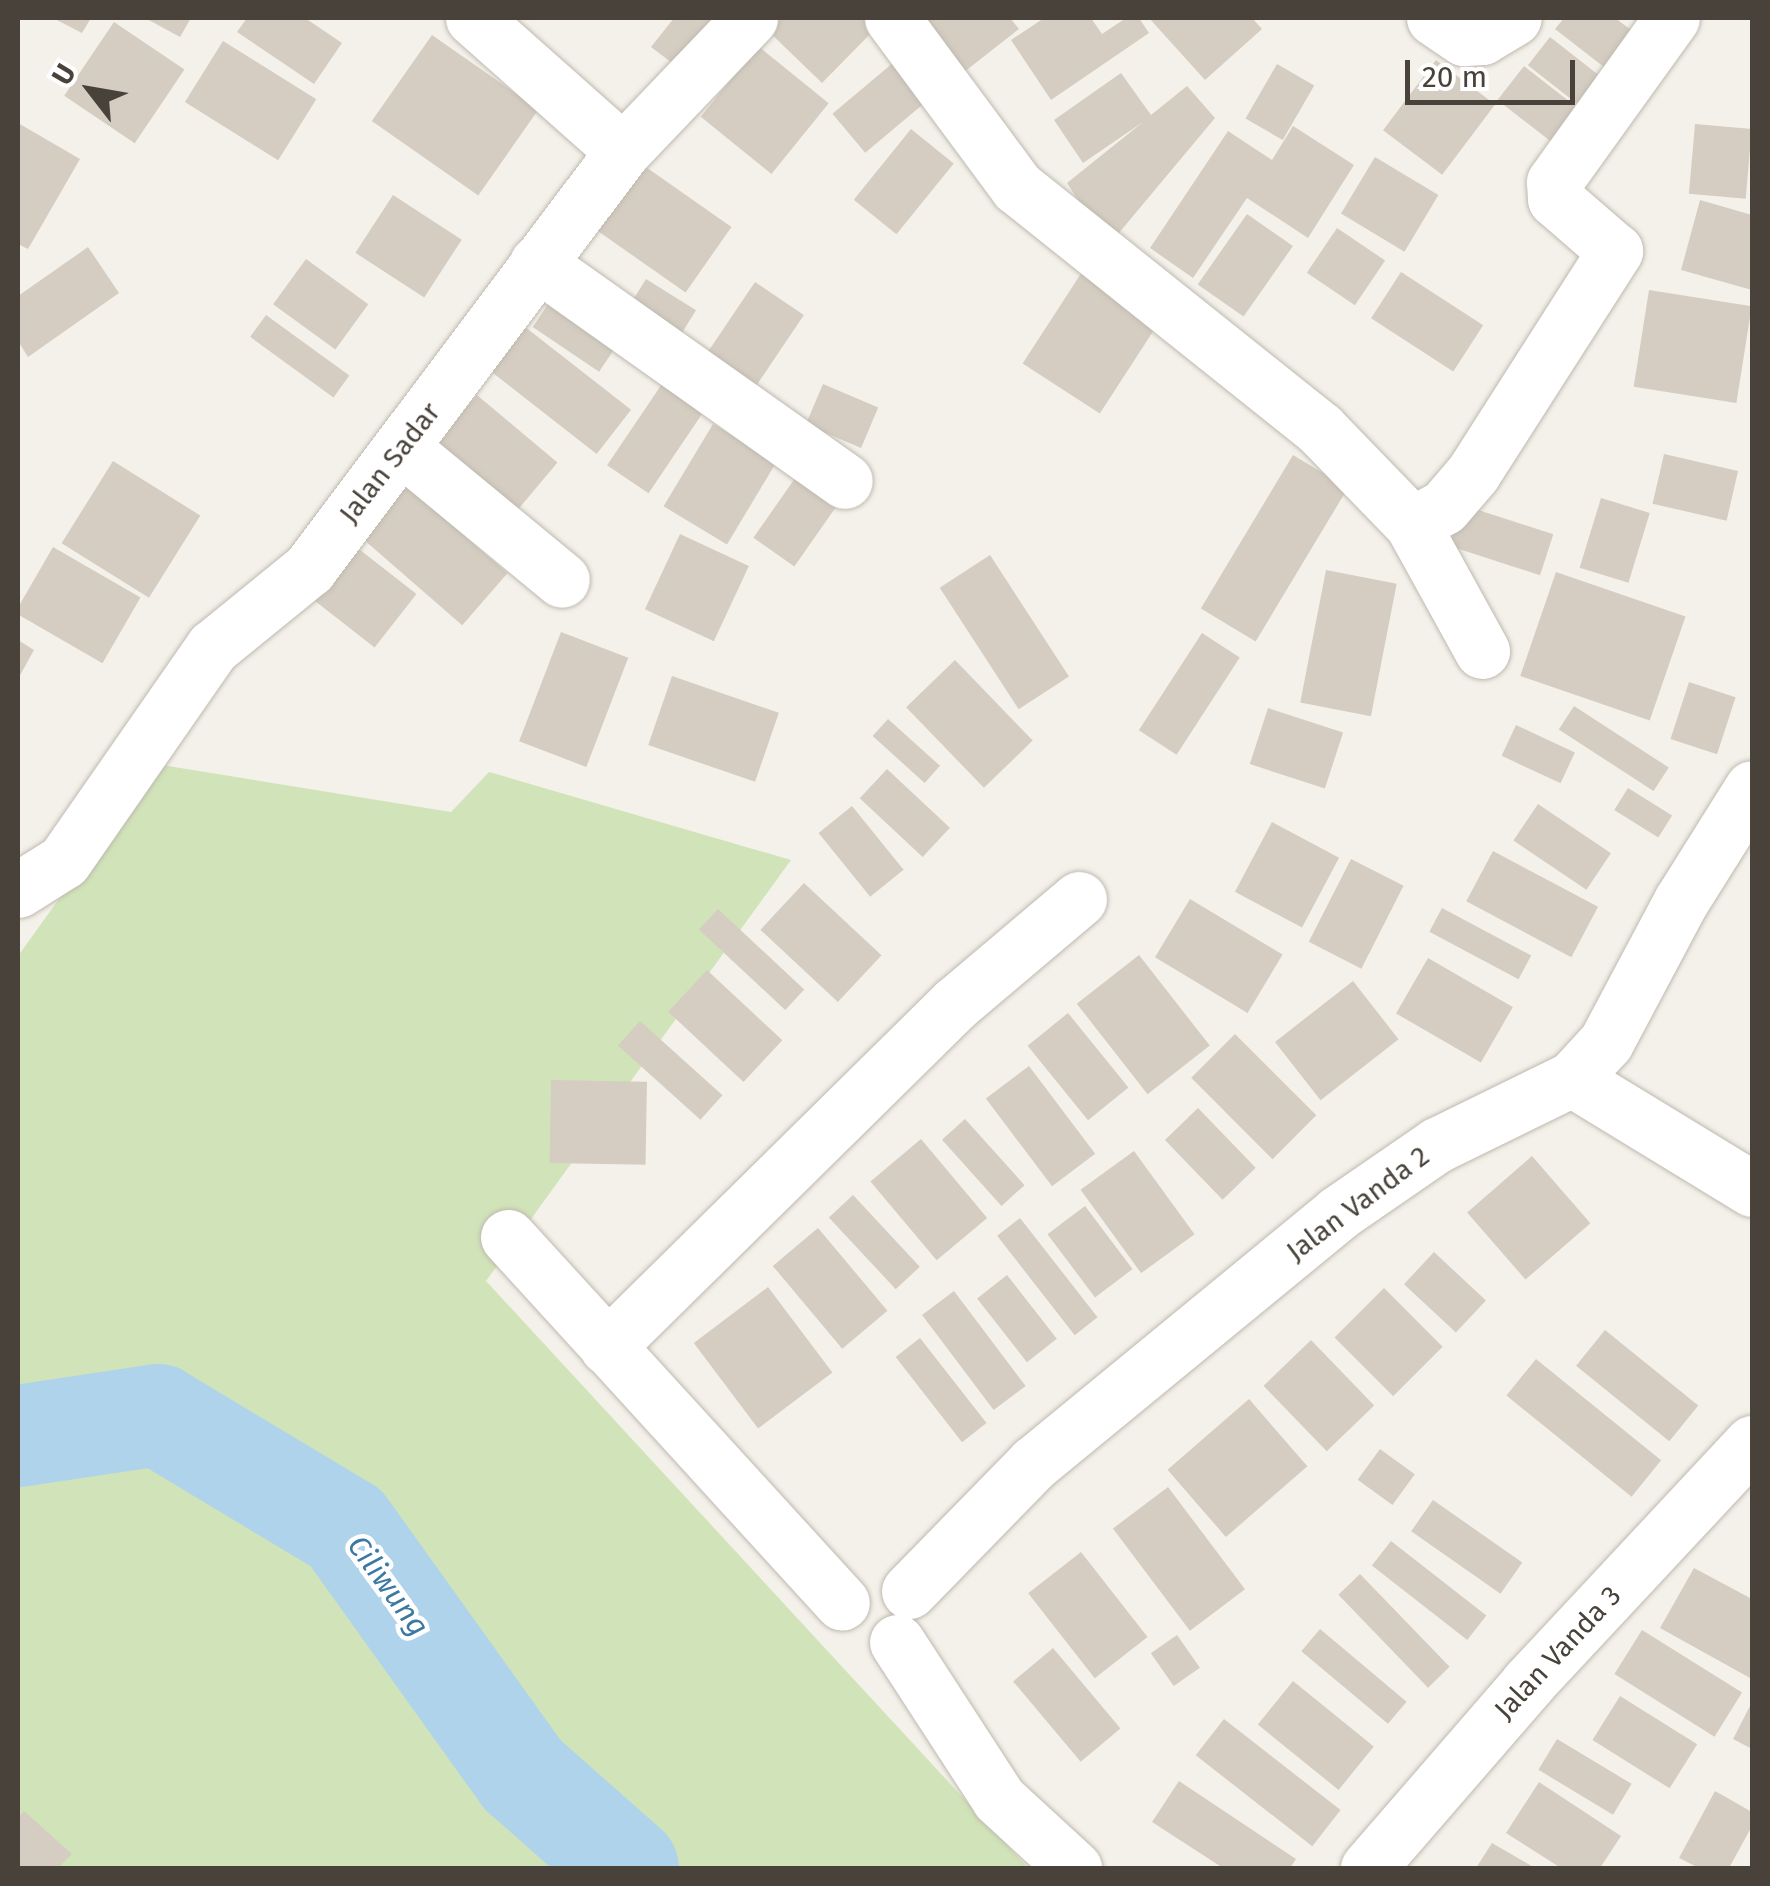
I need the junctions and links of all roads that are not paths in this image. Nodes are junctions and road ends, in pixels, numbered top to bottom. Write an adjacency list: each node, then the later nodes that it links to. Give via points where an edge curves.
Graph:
1 (472, 18): 7 (street)
2 (750, 18): 7 (street, Jalan Sadar)
3 (892, 18): 11 (street, via 1016,187 1320,429)
4 (1434, 18): 5 (street, via 1464,38 1482,37)
5 (1514, 18)
6 (1672, 18): 11 (street, via 1554,182 1555,199 1614,251 1474,474 1444,507)
7 (623, 151): 8 (street, Jalan Sadar)
8 (537, 263): 9 (street, Jalan Sadar); 10 (street)
9 (402, 448): 12 (street); 15 (street, Jalan Sadar, via 284,595 214,647 64,861)
10 (846, 481)
11 (1412, 524): 13 (street)
12 (562, 580)
13 (1482, 651)
14 (1752, 788): 17 (street, Jalan Vanda 2, via 1681,901 1606,1042)
15 (18, 890)
16 (1079, 900): 20 (street, via 956,1002)
17 (1572, 1079): 18 (street); 22 (street, Jalan Vanda 2, via 1437,1145 1338,1213 1034,1464)
18 (1752, 1189)
19 (508, 1237): 20 (street)
20 (607, 1347): 22 (street, via 842,1603 858,1580 886,1575)
21 (1752, 1442): 24 (street, Jalan Vanda 3, via 1528,1683)
22 (903, 1616): 23 (street, via 999,1799)
23 (1074, 1868)
24 (1368, 1868)

